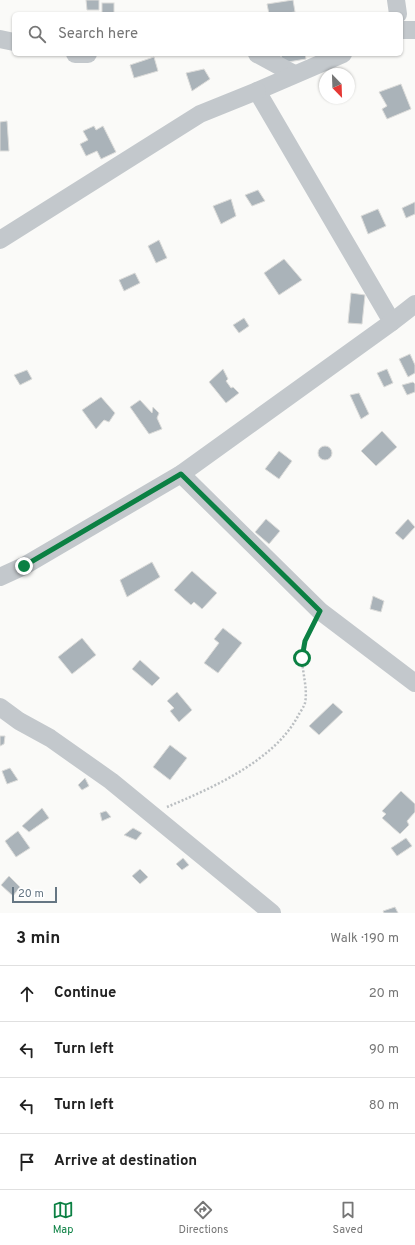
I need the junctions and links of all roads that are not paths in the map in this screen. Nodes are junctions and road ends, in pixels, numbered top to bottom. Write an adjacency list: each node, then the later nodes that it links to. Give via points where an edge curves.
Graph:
1 (396, 0): 2 (street)
2 (398, 12)
3 (403, 30): 4 (street)
4 (415, 30)
5 (0, 39): 6 (street)
6 (12, 42)
7 (261, 56): 9 (street)
8 (338, 56): 9 (street)
9 (294, 74): 10 (street)
10 (257, 90): 11 (street, via 200,114); 13 (street)
11 (0, 240)
12 (412, 312): 13 (street)
13 (392, 322): 14 (street)
14 (181, 474): 15 (street, via 24,566); 16 (street, via 320,611)
15 (0, 577)
16 (415, 683)
17 (0, 707): 18 (street, via 112,781)
18 (272, 913)

